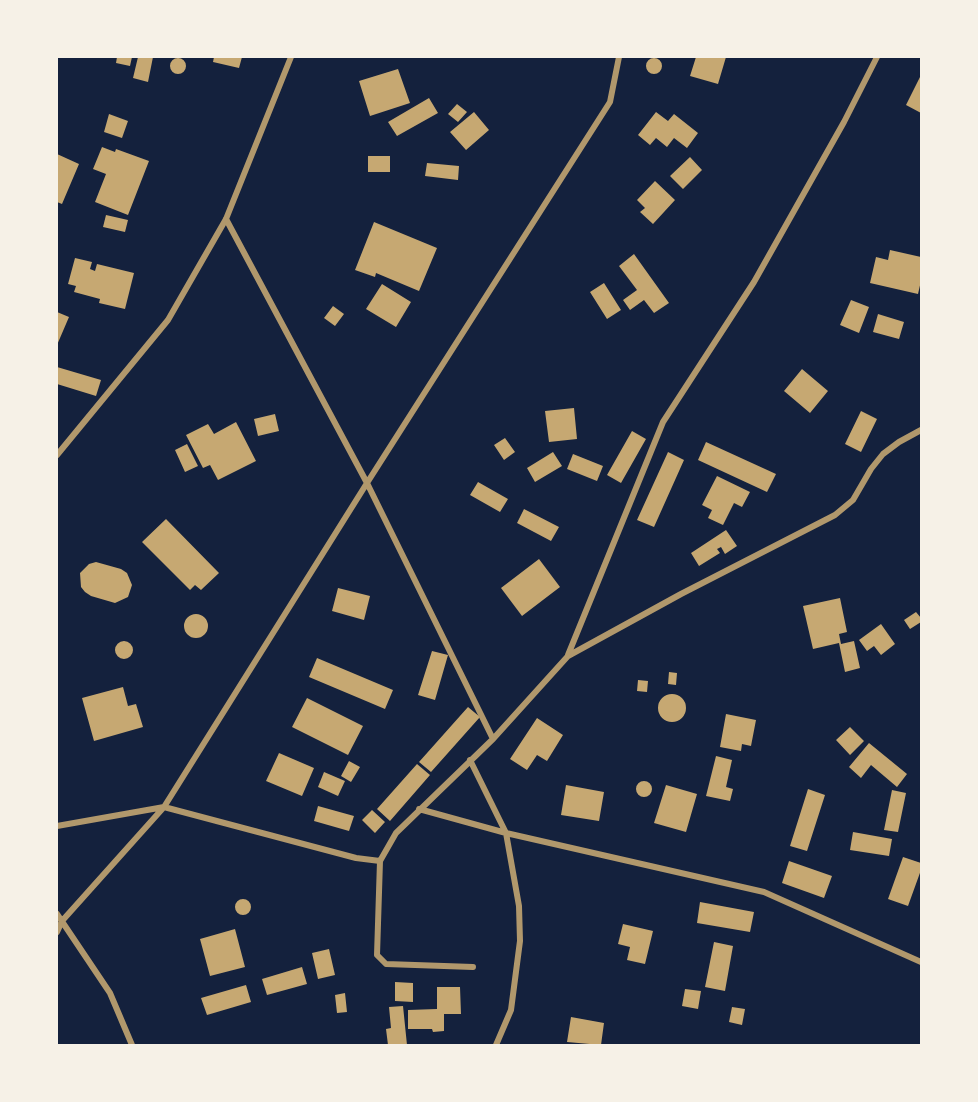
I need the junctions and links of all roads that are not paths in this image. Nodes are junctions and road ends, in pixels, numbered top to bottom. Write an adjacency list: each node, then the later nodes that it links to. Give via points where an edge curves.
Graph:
1 (291, 57): 4 (street)
2 (619, 57): 7 (street, via 610,102)
3 (878, 57): 8 (street, via 754,282 663,422)
4 (226, 219): 6 (street, via 168,320); 7 (street)
5 (921, 430): 8 (street, via 883,454 853,500 835,515)
6 (57, 455)
7 (367, 483): 9 (street); 11 (street)
8 (568, 656): 9 (street)
9 (493, 739): 10 (street)
10 (470, 760): 12 (street); 14 (street)
11 (164, 807): 13 (street); 15 (street); 17 (street)
12 (419, 809): 14 (street); 15 (street, via 396,833)
13 (57, 826)
14 (506, 833): 19 (street, via 764,892); 22 (street, via 519,906 520,941 511,1010)
15 (380, 861): 20 (street, via 377,955 386,964)
16 (57, 914): 17 (street)
17 (62, 921): 18 (street); 21 (street, via 110,993)
18 (57, 932)
19 (921, 962)
20 (473, 967)
21 (132, 1045)
22 (496, 1045)

